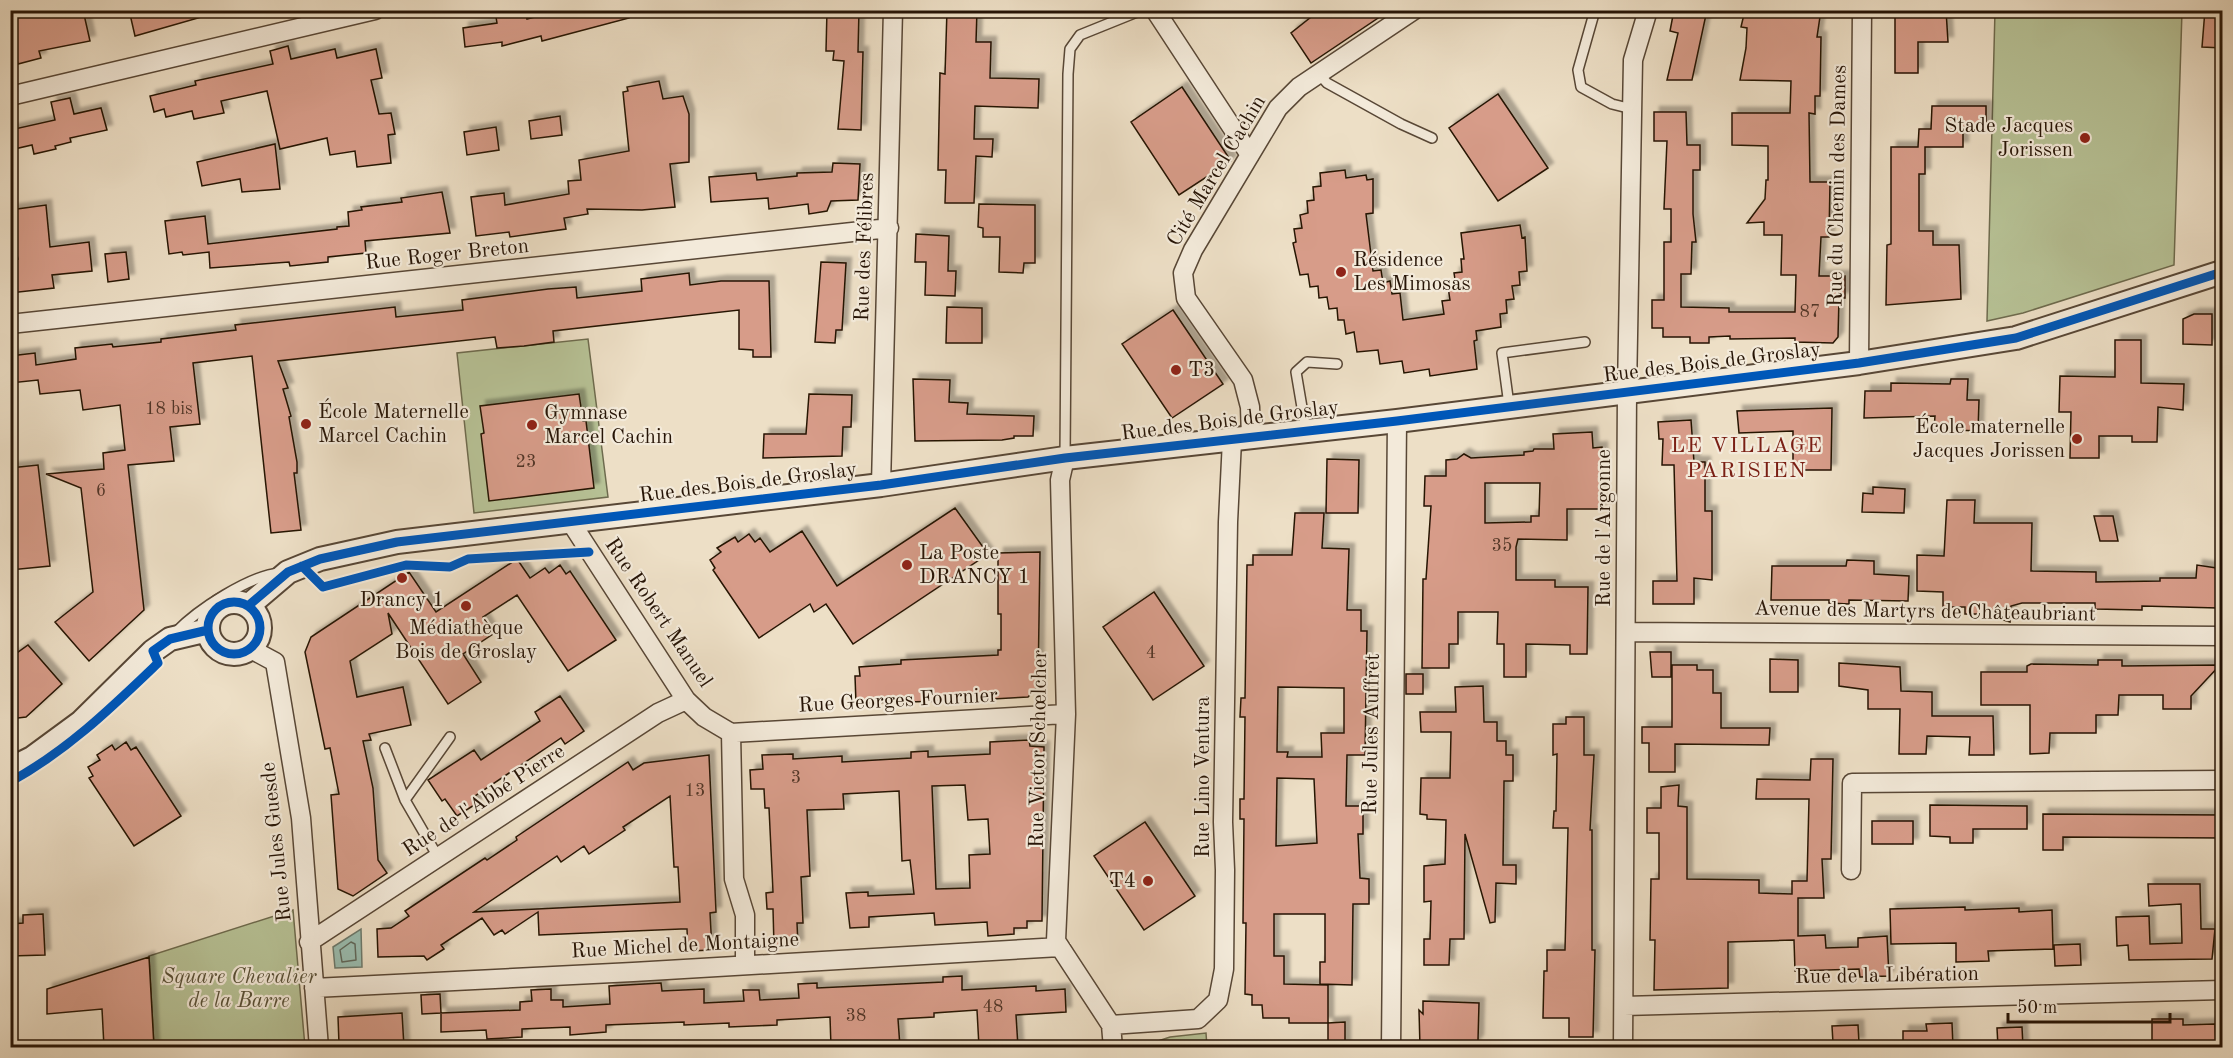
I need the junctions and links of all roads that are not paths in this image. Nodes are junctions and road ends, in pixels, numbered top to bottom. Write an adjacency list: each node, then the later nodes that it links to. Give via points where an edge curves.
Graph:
1 (375, 10): 10 (street)
2 (893, 10): 14 (street, Rue des Félibres)
3 (1142, 10): 25 (lane, via 1080,35 1070,49)
4 (1155, 10): 13 (street)
5 (1414, 10): 9 (street, Cité Marcel Cachin)
6 (1595, 10): 11 (lane, via 1578,70 1581,87 1612,104)
7 (1648, 10): 11 (street, Rue de l'Argonne, via 1633,60)
8 (1862, 10): 18 (street, Rue du Chemin des Dames)
9 (1319, 74): 12 (lane, via 1327,83); 13 (street, Cité Marcel Cachin, via 1278,108)
10 (10, 96)
11 (1632, 109): 20 (street, Rue de l'Argonne)
12 (1432, 138)
13 (1250, 155): 24 (street, Cité Marcel Cachin, via 1182,273 1186,298 1243,380 1250,407)
14 (889, 228): 16 (street, Rue Roger Breton); 26 (street, Rue des Félibres)
15 (2223, 272): 18 (street, Rue des Bois de Groslay, via 2016,338)
16 (10, 324)
17 (1585, 342): 21 (lane, via 1502,353)
18 (1859, 363): 20 (street, Rue des Bois de Groslay)
19 (1337, 364): 23 (lane, via 1307,362 1296,372)
20 (1627, 391): 21 (street, Rue des Bois de Groslay); 31 (street, Rue de l'Argonne)
21 (1509, 405): 22 (street, Rue des Bois de Groslay)
22 (1397, 421): 23 (street, Rue des Bois de Groslay); 54 (street, Rue Jules Auffret)
23 (1306, 431): 24 (street, Rue des Bois de Groslay)
24 (1242, 439): 25 (street, Rue des Bois de Groslay); 51 (street, Rue Lino Ventura, via 1228,533 1222,822 1224,969 1218,1000 1198,1019)
25 (1065, 458): 26 (street, Rue des Bois de Groslay); 36 (street, Rue Victor Schœlcher, via 1060,480)
26 (881, 485): 27 (street, Rue des Bois de Groslay)
27 (570, 521): 28 (street, Rue des Bois de Groslay, via 397,542 320,559); 35 (street, Rue Robert Manuel)
28 (288, 572): 29 (street, Rue des Bois de Groslay); 33 (lane, via 254,580 188,620)
29 (248, 606): 30 (street, via 224,603 212,614); 34 (street, via 260,627)
30 (208, 630): 33 (street); 34 (street, via 220,649 235,653)
31 (1627, 632): 32 (street, Avenue des Martyrs de Châteaubriant); 50 (street, Rue de l'Argonne)
32 (2223, 636)
33 (170, 639): 40 (street, via 81,722)
34 (249, 648): 45 (street, Rue Jules Guesde, via 275,662 301,818)
35 (686, 700): 37 (street, Rue Robert Manuel, via 704,717); 43 (street, Rue de l'Abbé Pierre, via 658,713)
36 (1066, 714): 37 (street, Rue Georges Fournier); 46 (street, Rue Victor Schœlcher, via 1056,941)
37 (731, 733): 47 (street, via 734,879 745,915)
38 (450, 737): 42 (lane)
39 (385, 748): 42 (lane)
40 (10, 769)
41 (2223, 780): 44 (street, via 1852,783)
42 (405, 800): 43 (lane)
43 (438, 857): 45 (street, Rue de l'Abbé Pierre)
44 (1851, 870)
45 (309, 942): 48 (street, Rue Jules Guesde)
46 (1060, 947): 47 (street, Rue Michel de Montaigne); 51 (street, Rue Victor Schœlcher)
47 (745, 964): 48 (street, Rue Michel de Montaigne)
48 (314, 988): 52 (street, Rue Jules Guesde)
49 (2223, 990): 50 (street, Rue de la Libération)
50 (1624, 1006): 55 (street, Rue de l'Argonne)
51 (1111, 1025): 53 (street)
52 (319, 1047)
53 (1113, 1047)
54 (1391, 1047)
55 (1623, 1047)

